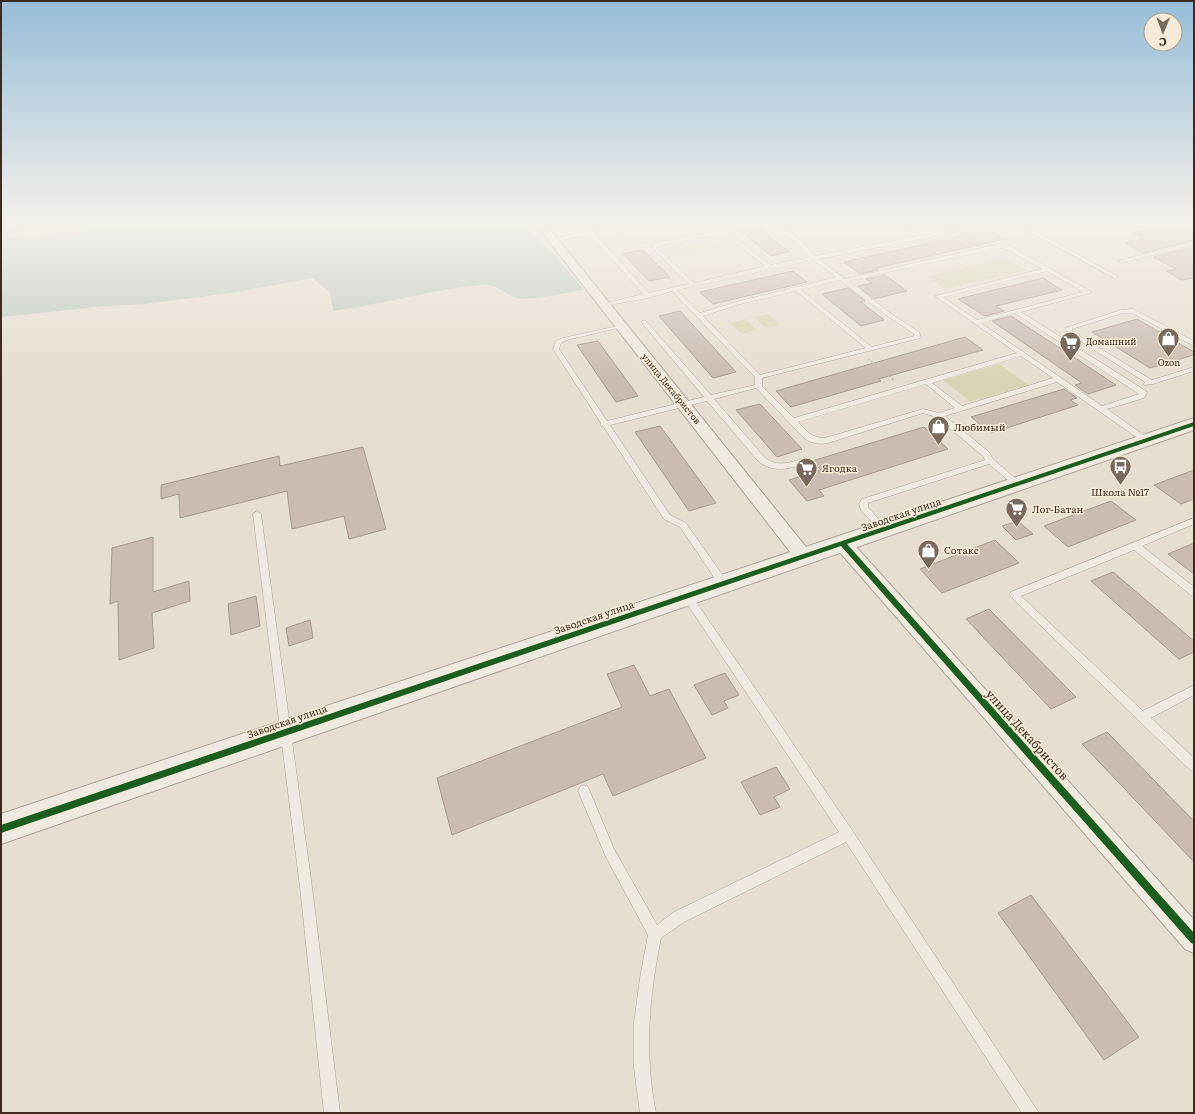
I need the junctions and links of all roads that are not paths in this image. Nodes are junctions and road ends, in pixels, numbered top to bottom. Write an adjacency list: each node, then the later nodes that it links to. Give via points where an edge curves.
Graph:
1 (580, 274): 16 (street, улица Декабристов)
2 (628, 274): 15 (lane)
3 (682, 274): 12 (lane)
4 (737, 274): 12 (lane)
5 (834, 274): 11 (lane)
6 (870, 274): 11 (lane)
7 (1028, 274): 20 (lane, via 938,296)
8 (1057, 274): 17 (lane, via 1088,292)
9 (1110, 274): 10 (lane)
10 (1116, 277)
11 (842, 280): 13 (lane); 23 (lane, via 917,333 918,337)
12 (692, 284): 14 (lane)
13 (797, 289): 18 (lane); 23 (lane)
14 (674, 290): 15 (lane); 18 (lane)
15 (648, 296): 16 (lane)
16 (605, 305): 21 (street, улица Декабристов)
17 (1018, 312): 20 (lane); 30 (lane)
18 (699, 315): 27 (lane)
19 (644, 322): 31 (lane)
20 (976, 322): 24 (lane)
21 (620, 326): 32 (street, улица Декабристов); 37 (lane, via 565,339 556,345 556,349)
22 (1194, 344): 29 (lane, via 1133,311 1123,311 1068,328)
23 (871, 349): 27 (lane)
24 (1022, 354): 26 (lane); 28 (lane)
25 (1194, 369): 29 (lane)
26 (1058, 379): 33 (lane); 34 (lane)
27 (759, 382): 31 (lane); 36 (lane)
28 (927, 382): 33 (lane); 36 (lane)
29 (1151, 383): 30 (lane)
30 (1136, 388): 34 (lane, via 1143,393 1141,396)
31 (710, 399): 32 (lane); 40 (lane, via 768,465 780,467)
32 (684, 405): 37 (lane); 48 (street, улица Декабристов)
33 (960, 408): 35 (lane)
34 (1102, 408): 39 (lane)
35 (939, 415): 36 (lane, via 923,411 825,441 811,440); 41 (lane, via 986,454)
36 (793, 421)
37 (604, 424): 49 (lane, via 667,517 683,525)
38 (1194, 424): 39 (street, Заводская улица)
39 (1148, 441): 42 (street, Заводская улица)
40 (807, 460)
41 (990, 461): 42 (lane); 45 (lane, via 865,501 864,508)
42 (1019, 485): 45 (street, Заводская улица)
43 (257, 514): 54 (lane)
44 (1194, 521): 47 (lane)
45 (884, 530): 46 (street, Заводская улица)
46 (843, 544): 48 (street, Заводская улица); 60 (street, улица Декабристов)
47 (1134, 545): 50 (lane); 53 (lane, via 1014,595)
48 (804, 557): 49 (street, Заводская улица)
49 (724, 583): 51 (street, Заводская улица)
50 (1194, 592)
51 (687, 596): 54 (street, Заводская улица); 58 (lane)
52 (1192, 694): 53 (lane)
53 (1142, 717): 55 (lane)
54 (286, 732): 57 (street, Заводская улица); 61 (lane)
55 (1194, 766)
56 (584, 791): 59 (lane, via 610,853)
57 (1, 829)
58 (848, 834): 59 (lane, via 679,917); 63 (lane)
59 (655, 934): 62 (lane, via 643,994 640,1036 641,1072)
60 (1194, 940)
61 (332, 1113)
62 (648, 1113)
63 (1031, 1113)

